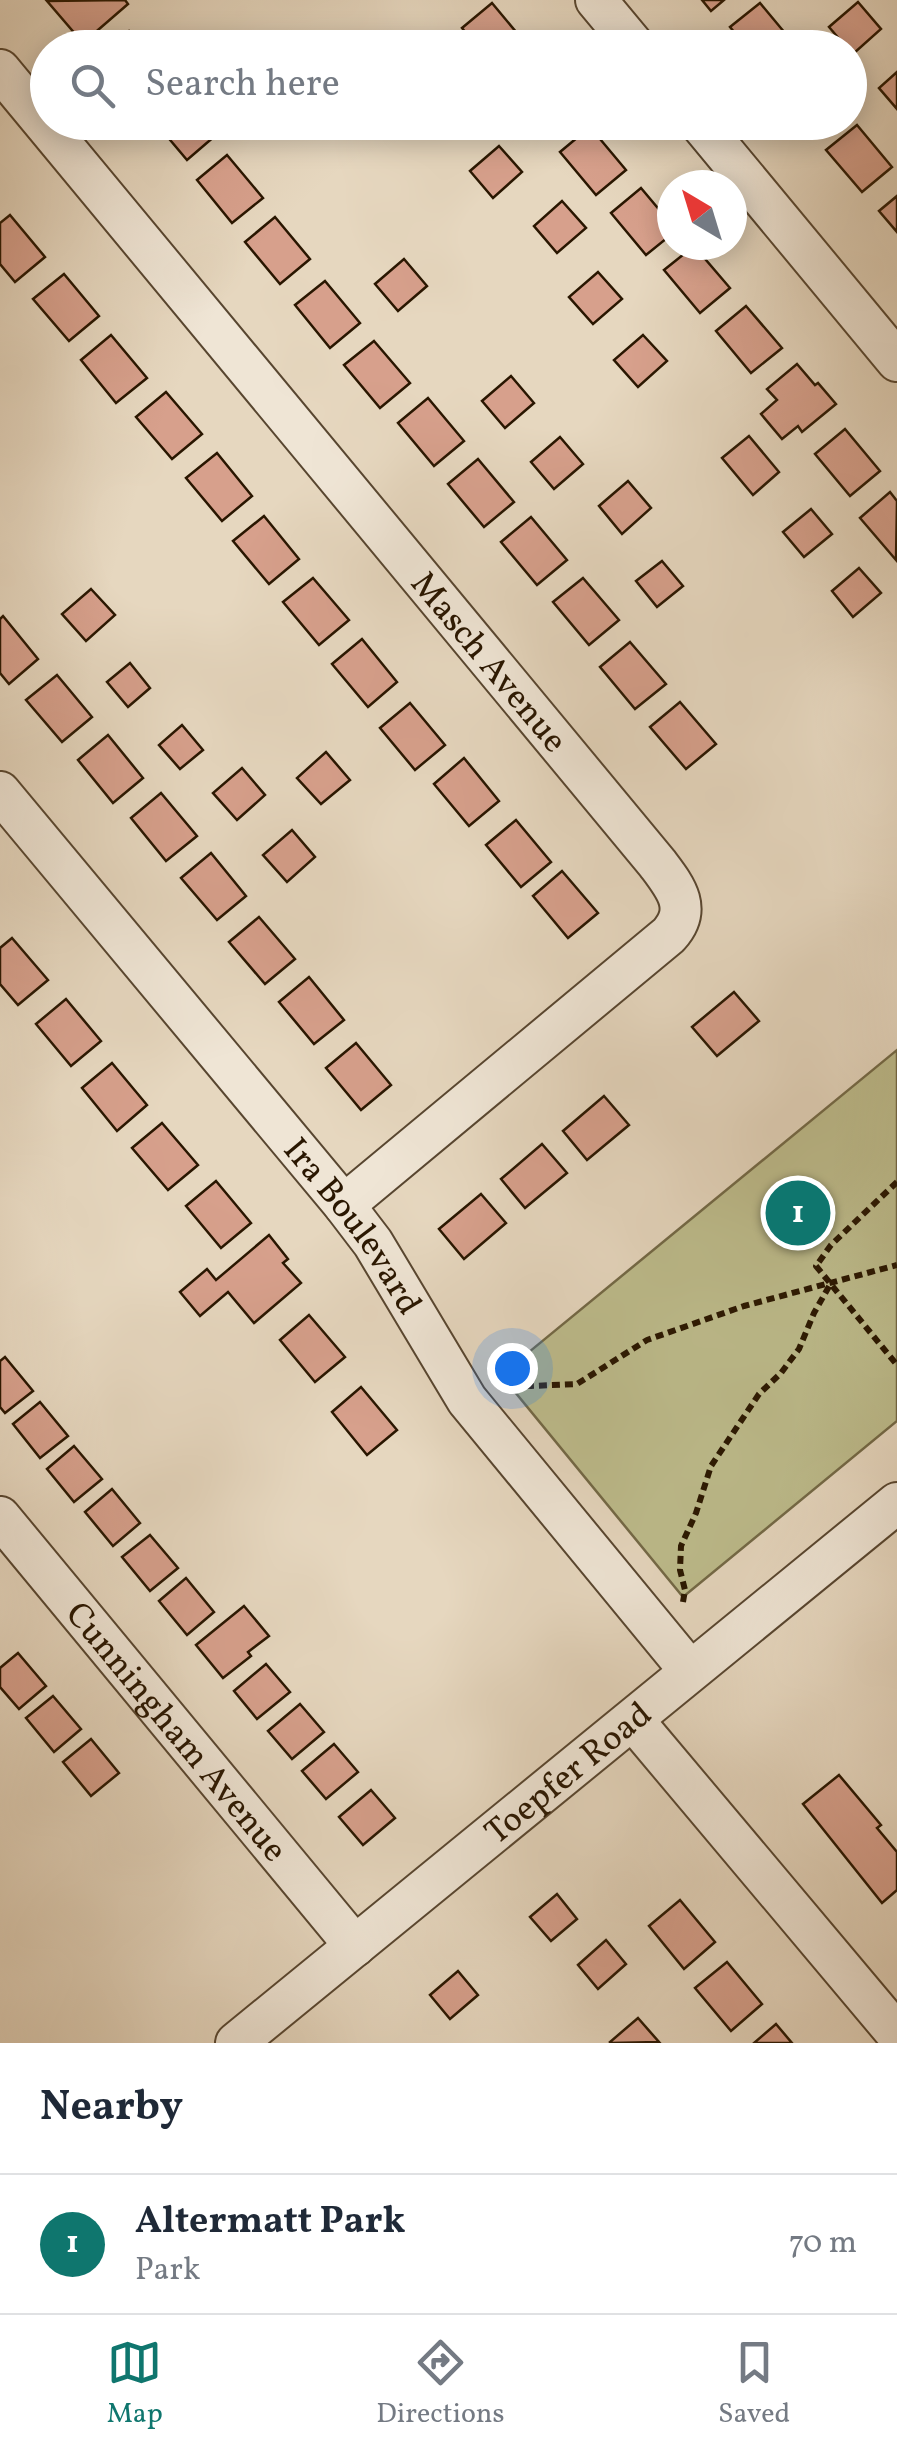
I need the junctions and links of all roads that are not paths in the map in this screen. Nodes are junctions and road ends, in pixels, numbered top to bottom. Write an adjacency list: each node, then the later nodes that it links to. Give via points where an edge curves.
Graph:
1 (596, 0): 2 (street)
2 (621, 30)
3 (0, 70): 4 (street, Masch Avenue)
4 (30, 106)
5 (58, 140): 9 (street, Masch Avenue, via 676,890 681,915 668,935)
6 (713, 140): 7 (street)
7 (897, 361)
8 (0, 792): 9 (street, Ira Boulevard)
9 (344, 1205): 12 (street, Ira Boulevard, via 467,1400)
10 (897, 1503): 12 (street, Toepfer Road)
11 (0, 1517): 14 (street, Cunningham Avenue)
12 (690, 1671): 13 (street, Toepfer Road)
13 (633, 1720): 14 (street, Toepfer Road); 16 (street)
14 (355, 1946): 15 (street, Toepfer Road)
15 (279, 2030): 17 (street, Toepfer Road)
16 (897, 2034)
17 (236, 2043)

